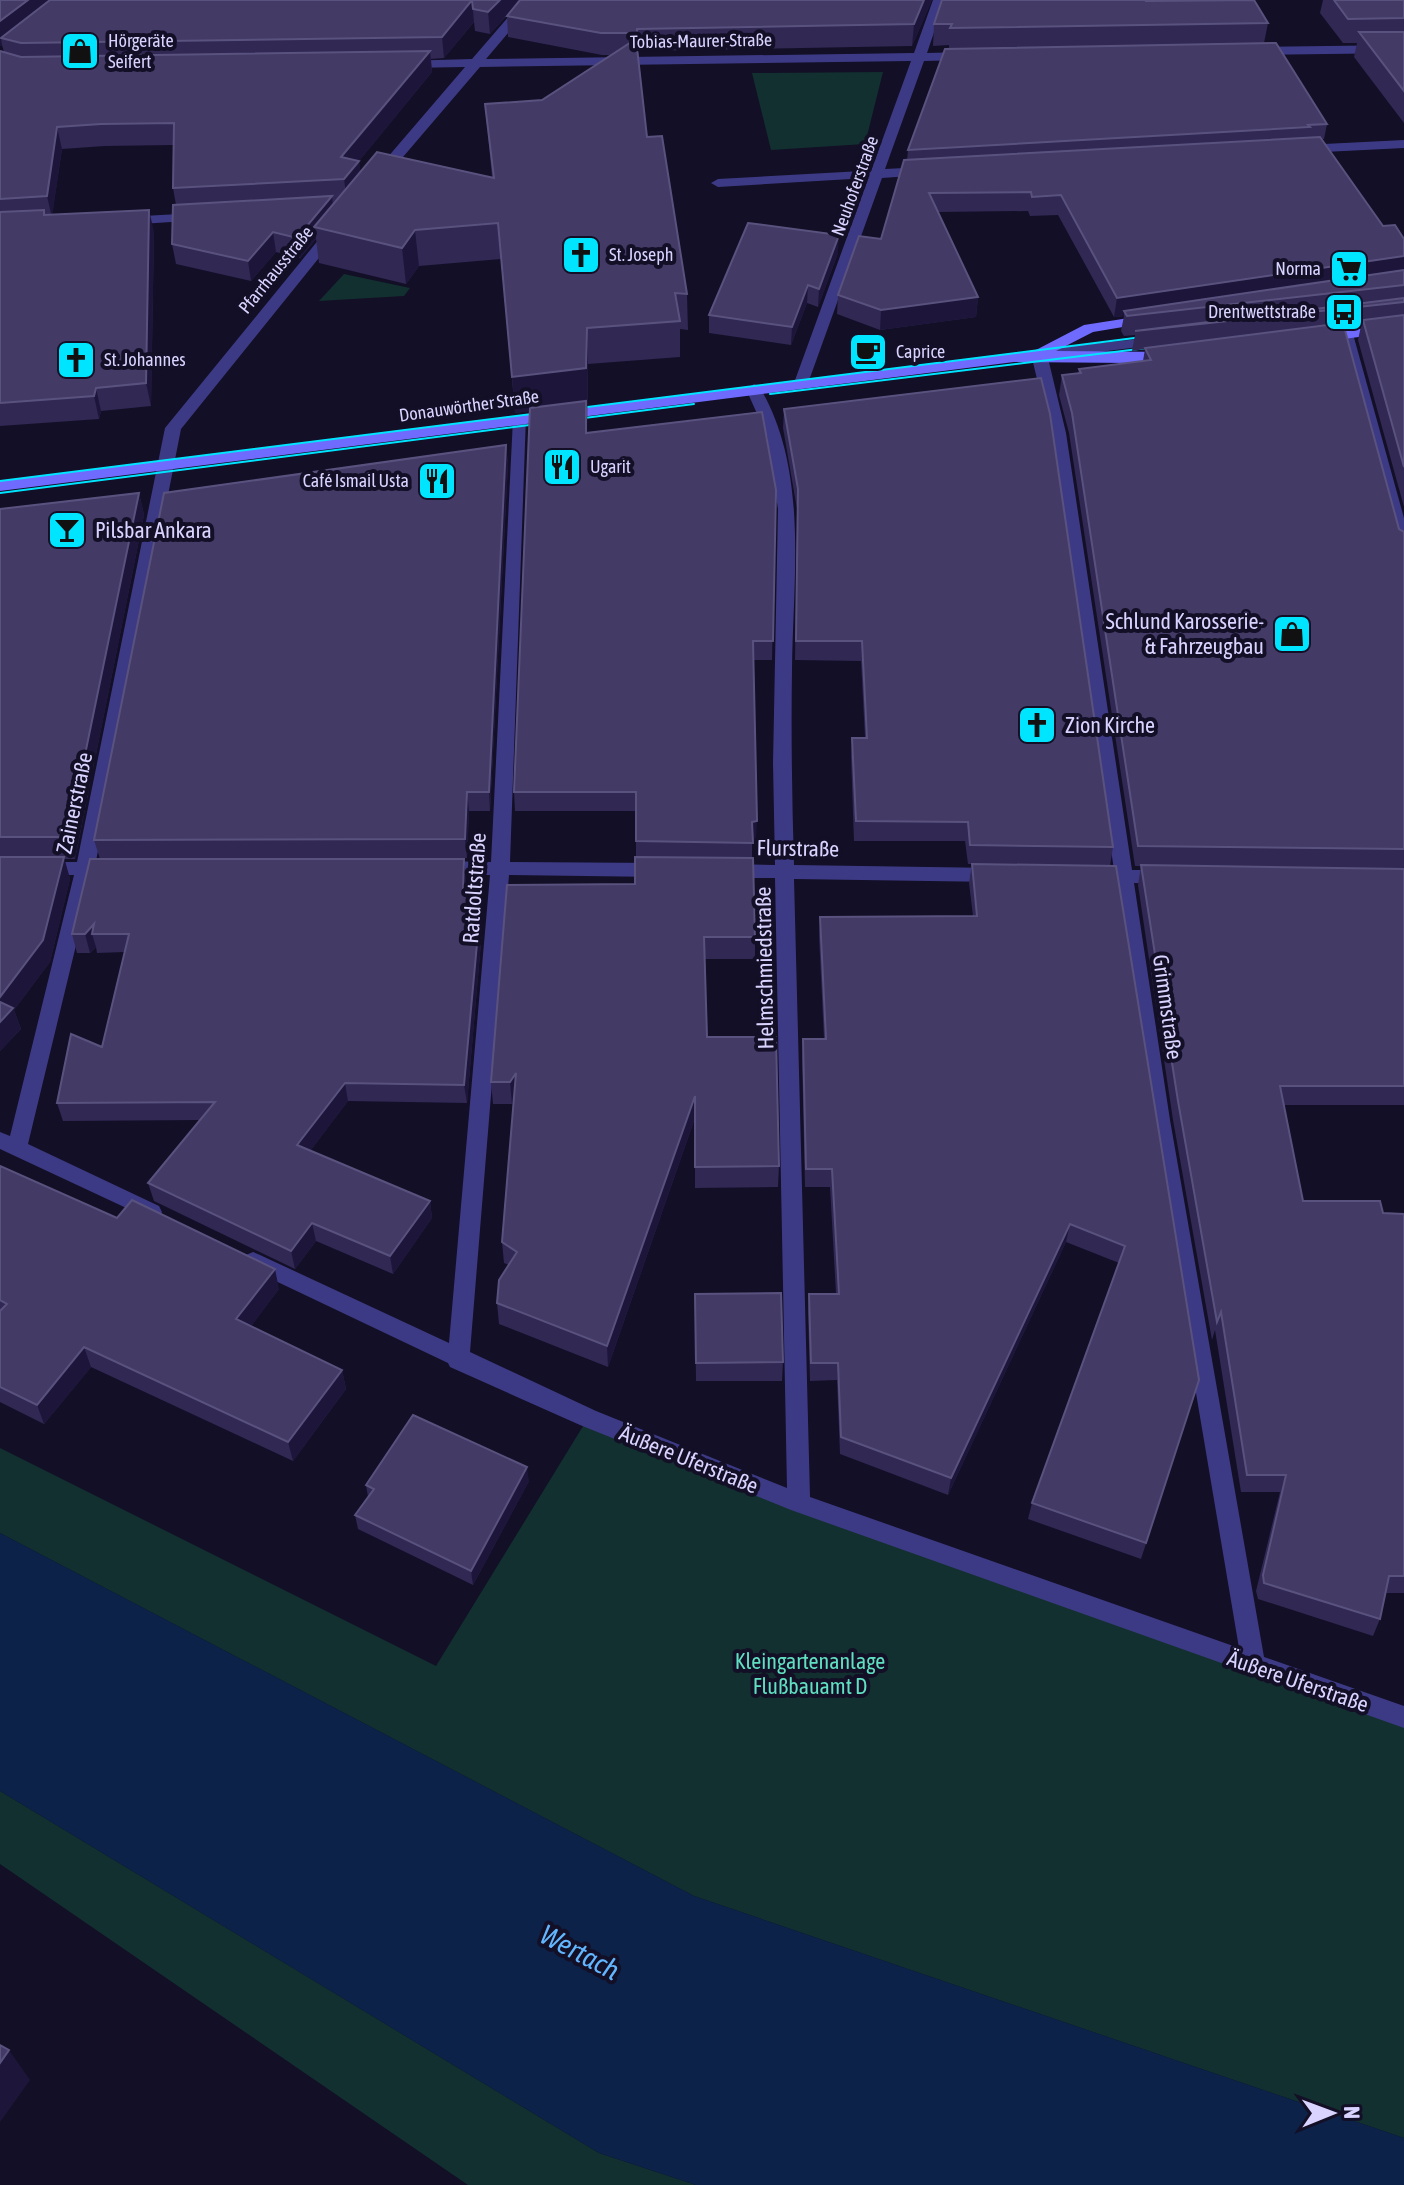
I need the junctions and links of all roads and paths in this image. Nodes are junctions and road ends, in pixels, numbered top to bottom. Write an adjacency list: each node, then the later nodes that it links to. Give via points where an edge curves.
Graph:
1 (530, 0): 7 (street)
2 (939, 0): 6 (street, Neuhoferstraße)
3 (1404, 49): 4 (street)
4 (1234, 51)
5 (983, 56): 6 (street, Tobias-Maurer-Straße)
6 (920, 57): 7 (street, Tobias-Maurer-Straße); 12 (street, Neuhoferstraße)
7 (475, 64): 8 (street, Tobias-Maurer-Straße); 14 (street)
8 (387, 65)
9 (1404, 144): 10 (street)
10 (1283, 151)
11 (941, 170): 12 (street)
12 (880, 174): 13 (street); 25 (street, Neuhoferstraße)
13 (718, 183)
14 (373, 184)
15 (216, 215): 17 (street)
16 (342, 220): 28 (street, Pfarrhausstraße, via 173,428)
17 (102, 222)
18 (1168, 317): 23 (main road, Donauwörther Straße, via 1089,328)
19 (1404, 327): 20 (main road)
20 (1346, 334): 22 (main road); 30 (street)
21 (1175, 339): 23 (street)
22 (1299, 340)
23 (1039, 354): 24 (main road, Donauwörther Straße, via 1143,360); 25 (main road, Donauwörther Straße); 41 (street, Grimmstraße, via 1058,433)
24 (1190, 354)
25 (802, 383): 26 (main road, Donauwörther Straße)
26 (754, 389): 27 (main road, Donauwörther Straße); 38 (street, Helmschmiedstraße, via 775,436 786,509)
27 (521, 419): 28 (main road, Donauwörther Straße); 33 (street, Ratdoltstraße)
28 (166, 465): 29 (main road, Donauwörther Straße); 35 (street, Zainerstraße)
29 (0, 486)
30 (1404, 548)
31 (133, 868): 35 (street)
32 (420, 868): 33 (street)
33 (500, 868): 36 (street); 46 (street, Ratdoltstraße)
34 (0, 869): 35 (street)
35 (85, 869): 43 (street, Zainerstraße)
36 (678, 871)
37 (709, 871): 38 (street, Flurstraße)
38 (786, 872): 39 (street, Flurstraße); 47 (street, Helmschmiedstraße)
39 (1021, 875)
40 (1065, 876): 41 (street)
41 (1124, 877): 42 (street); 48 (street, Grimmstraße)
42 (1186, 877)
43 (8, 1144): 44 (street)
44 (169, 1220)
45 (239, 1254): 46 (street, Äußere Uferstraße)
46 (458, 1360): 47 (street, Äußere Uferstraße)
47 (799, 1503): 48 (street, Äußere Uferstraße)
48 (1254, 1666): 49 (street, Äußere Uferstraße)
49 (1404, 1717)

